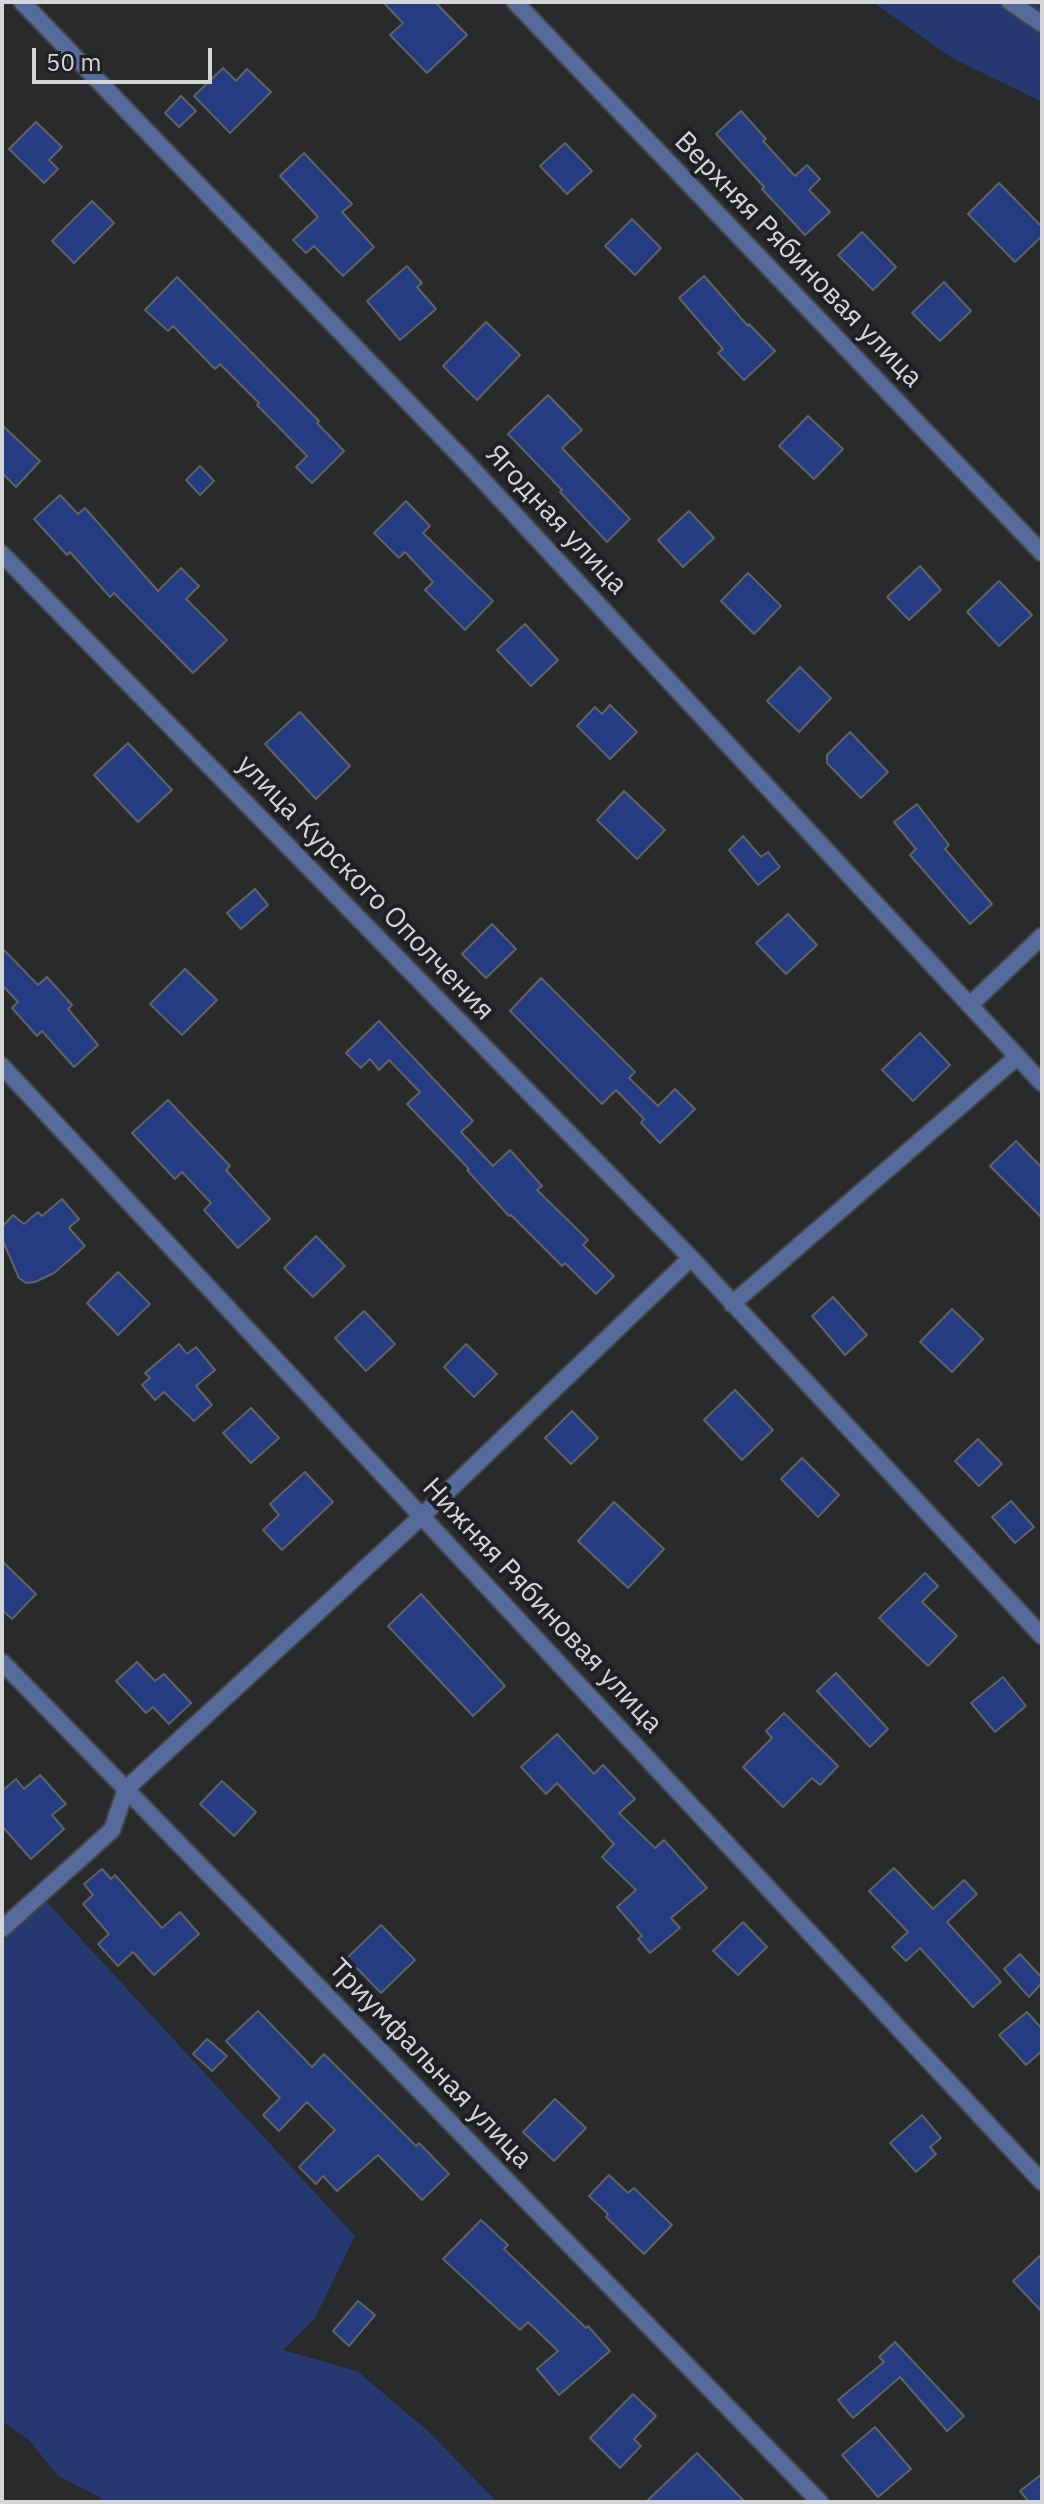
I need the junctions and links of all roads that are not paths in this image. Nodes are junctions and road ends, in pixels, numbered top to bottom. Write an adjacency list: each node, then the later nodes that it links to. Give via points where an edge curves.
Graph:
1 (22, 2): 8 (street, Ягодная улица, via 465,461)
2 (515, 2): 5 (street, Верхняя Рябиновая улица)
3 (1010, 2): 4 (street)
4 (1042, 24)
5 (1042, 553)
6 (2, 554): 12 (street, улица Курского Ополчения)
7 (1042, 936): 8 (street)
8 (970, 1005): 9 (street, Ягодная улица)
9 (1017, 1057): 11 (street, Ягодная улица); 13 (street)
10 (2, 1066): 14 (street, Нижняя Рябиновая улица)
11 (1042, 1083)
12 (691, 1258): 13 (street, улица Курского Ополчения); 14 (street)
13 (732, 1304): 15 (street, улица Курского Ополчения)
14 (422, 1516): 17 (street); 19 (street, Нижняя Рябиновая улица)
15 (1042, 1636)
16 (2, 1662): 17 (street, Триумфальная улица)
17 (126, 1789): 18 (street, via 112,1830); 20 (street, Триумфальная улица)
18 (2, 1929)
19 (1042, 2182)
20 (820, 2502)

